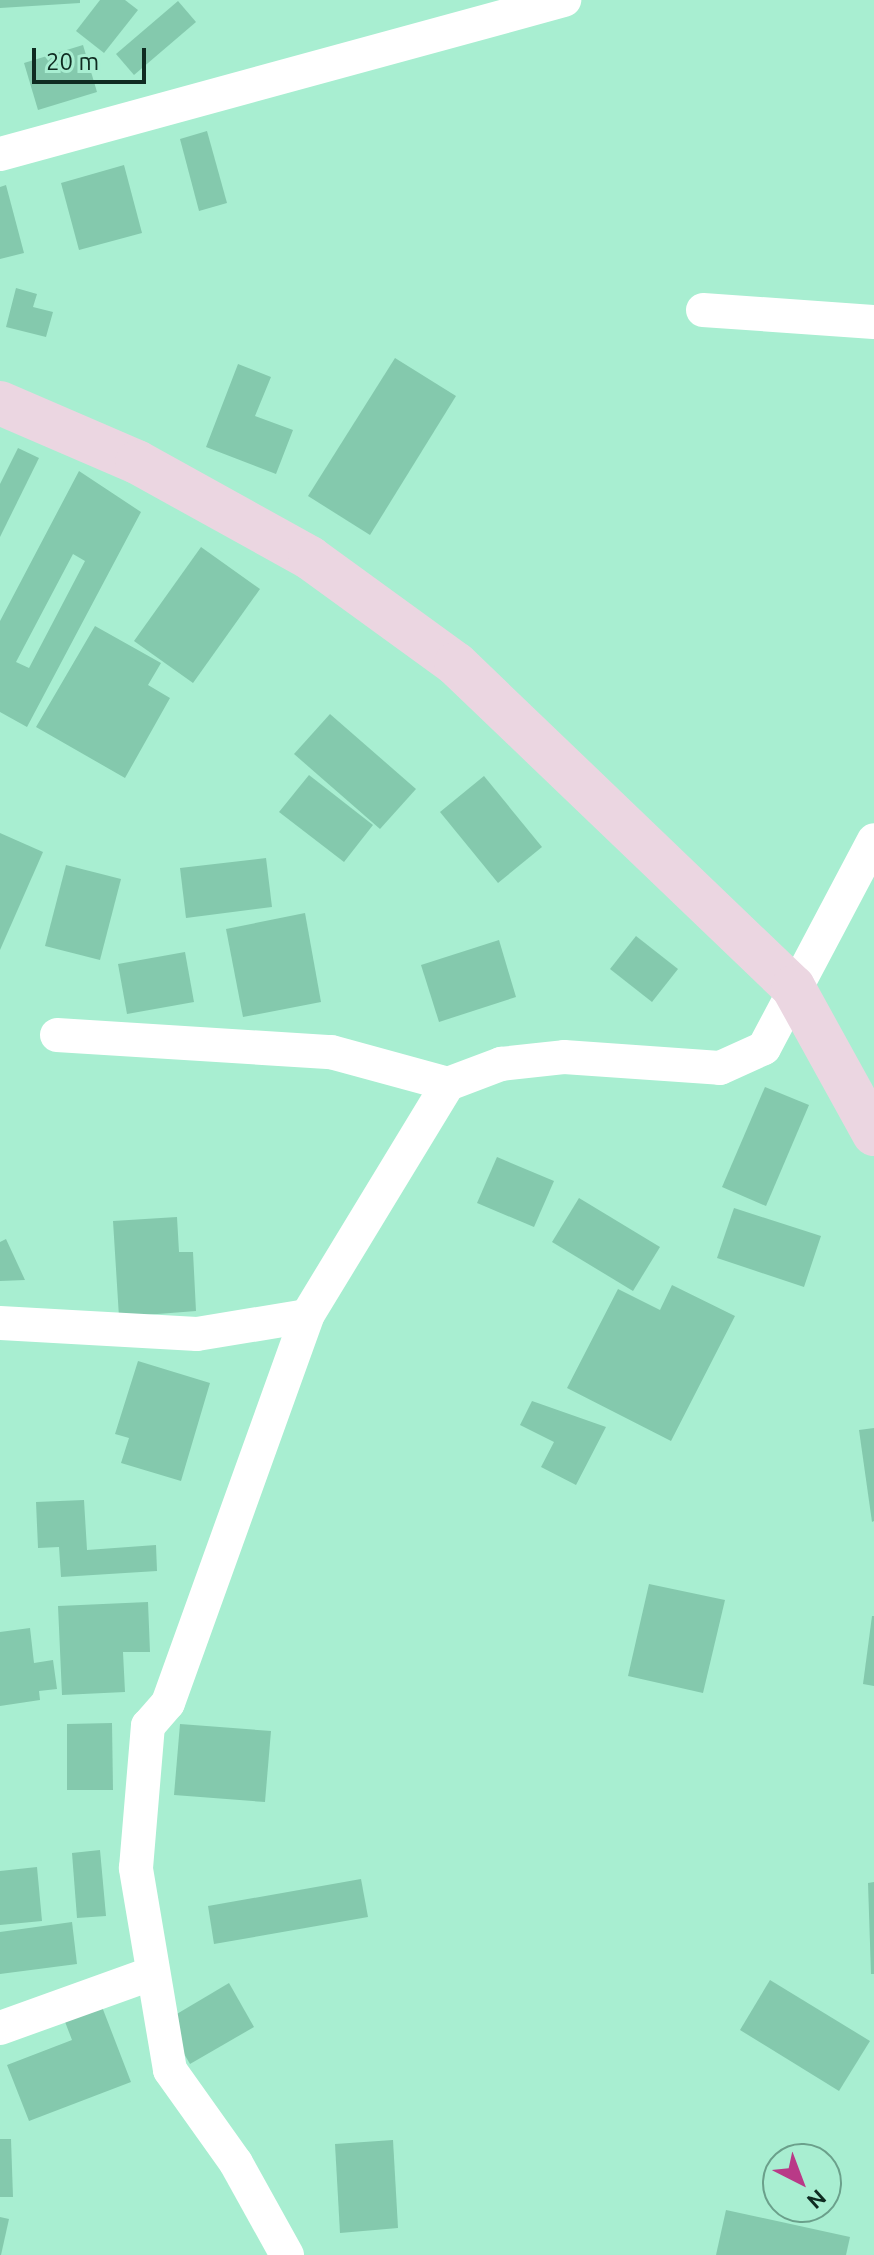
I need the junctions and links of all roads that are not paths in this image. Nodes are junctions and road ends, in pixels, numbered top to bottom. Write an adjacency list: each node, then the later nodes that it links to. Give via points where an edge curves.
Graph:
1 (564, 0): 2 (street)
2 (0, 154)
3 (703, 310): 4 (street)
4 (874, 322)
5 (0, 403): 7 (street, via 137,462 310,558 444,655)
6 (874, 840): 7 (street)
7 (793, 987): 9 (street, via 764,1048 746,1062 720,1068 564,1057 501,1064); 10 (street)
8 (57, 1035): 9 (street, via 331,1052)
9 (448, 1084): 11 (street)
10 (874, 1134)
11 (307, 1316): 12 (street, via 197,1334); 13 (street, via 168,1703 148,1726 136,1868)
12 (0, 1323)
13 (150, 1974): 14 (street); 15 (street, via 170,2070 236,2163)
14 (0, 2028)
15 (287, 2255)

